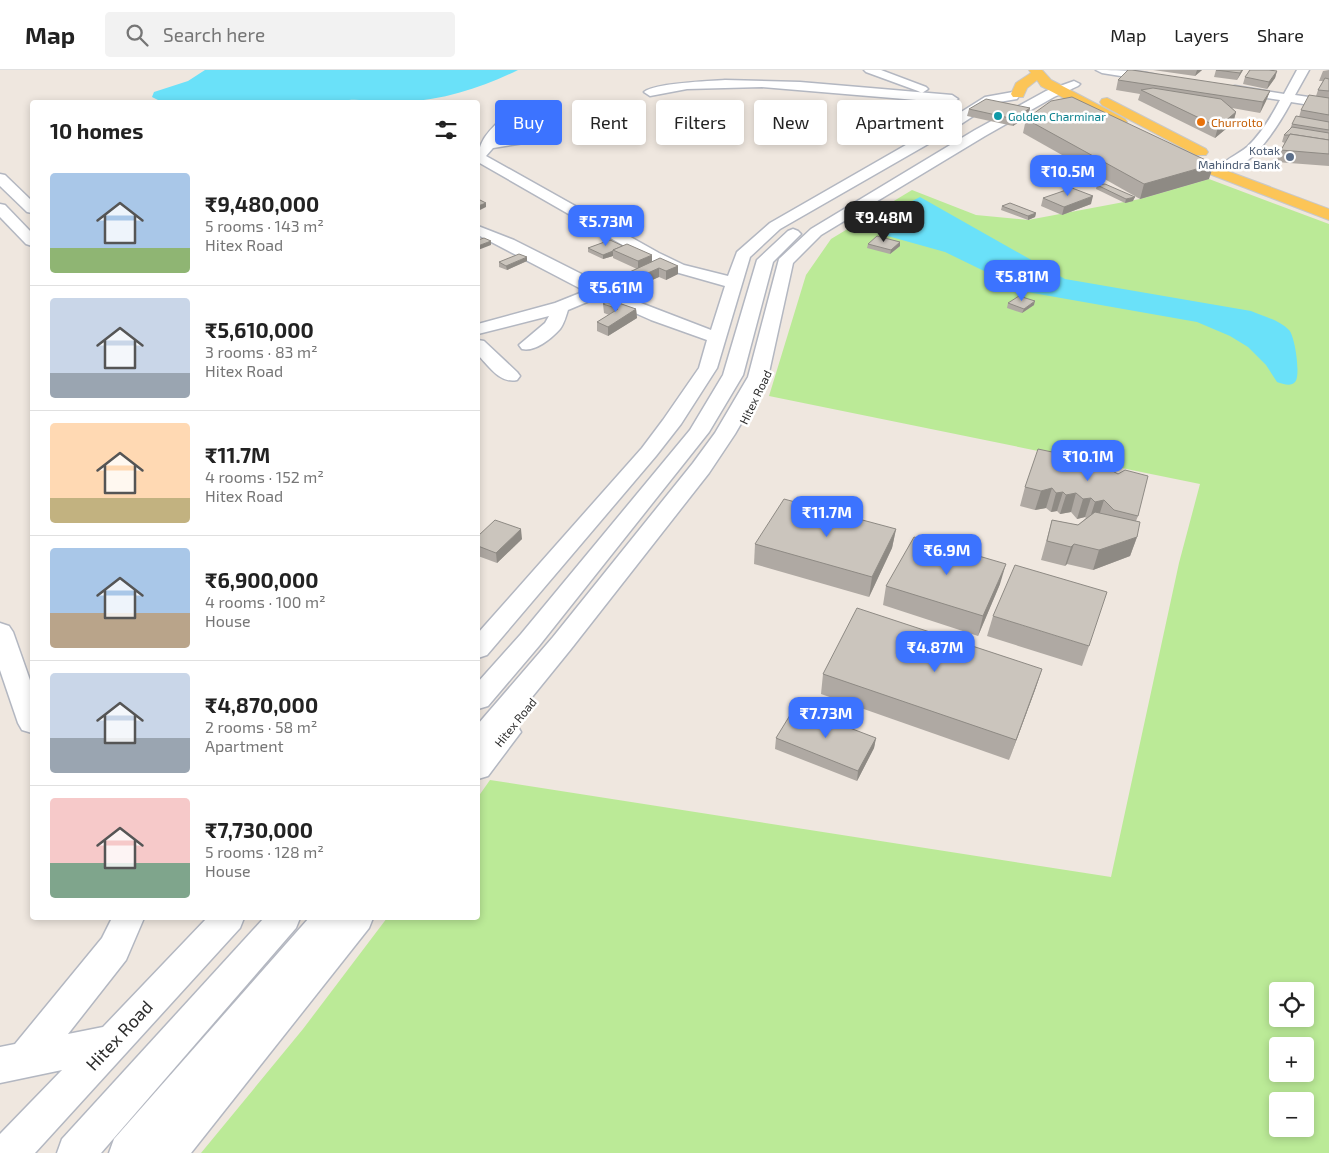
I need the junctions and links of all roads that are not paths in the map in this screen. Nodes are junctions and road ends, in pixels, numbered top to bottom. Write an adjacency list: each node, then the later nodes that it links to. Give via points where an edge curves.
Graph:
1 (870, 70): 11 (street)
2 (1102, 70): 6 (street)
3 (1303, 70): 10 (street)
4 (734, 72): 7 (street)
5 (1052, 79): 12 (street, Hitex Road); 12 (main road, via 1021,86); 15 (main road); 17 (main road)
6 (1171, 80)
7 (785, 83): 9 (street, via 712,81); 11 (street)
8 (1220, 88): 10 (street)
9 (650, 92)
10 (1287, 98): 13 (street); 24 (street, via 1264,138)
11 (952, 99): 14 (street)
12 (1026, 99): 14 (street, Hitex Road, via 1001,97); 15 (main road); 43 (street, Hitex Road, via 954,130 796,231 765,260 733,375 699,432); 45 (street, Hitex Road, via 980,133 816,232 786,262 758,377 725,434 562,643); 46 (street, Hitex Road, via 1036,113 825,234 798,264 769,373 747,419 701,485)
13 (1329, 104)
14 (976, 108): 33 (street, Hitex Road, via 775,226 742,256)
15 (1093, 108): 18 (main road)
16 (495, 132): 20 (street)
17 (1178, 139): 18 (main road); 24 (main road)
18 (1160, 142): 30 (main road, via 1217,172)
19 (495, 145): 20 (street)
20 (489, 146): 21 (street)
21 (480, 155)
22 (480, 158): 23 (street)
23 (494, 166): 25 (street); 33 (street, via 653,256 678,268)
24 (1228, 166): 27 (main road)
25 (480, 170)
26 (0, 178): 29 (street)
27 (1329, 206)
28 (0, 208): 32 (street)
29 (30, 208)
30 (1329, 215)
31 (480, 231): 34 (street)
32 (30, 239)
33 (734, 283): 37 (street, Hitex Road)
34 (599, 291): 35 (street); 37 (street, via 662,320)
35 (561, 307): 36 (street); 38 (street, via 553,326)
36 (480, 328)
37 (718, 338): 42 (street, Hitex Road, via 708,368 655,445)
38 (528, 345)
39 (480, 347): 40 (street)
40 (510, 376)
41 (0, 632): 44 (street)
42 (480, 647)
43 (480, 697)
44 (30, 717)
45 (480, 741)
46 (480, 766)
47 (127, 920): 53 (street, via 114,949)
48 (226, 920): 52 (street, Hitex Road)
49 (282, 920): 55 (street)
50 (327, 920): 56 (street)
51 (355, 920): 57 (street)
52 (113, 1042): 53 (street); 54 (street, Hitex Road)
53 (12, 1063)
54 (9, 1153)
55 (76, 1153)
56 (128, 1153)
57 (166, 1153)

